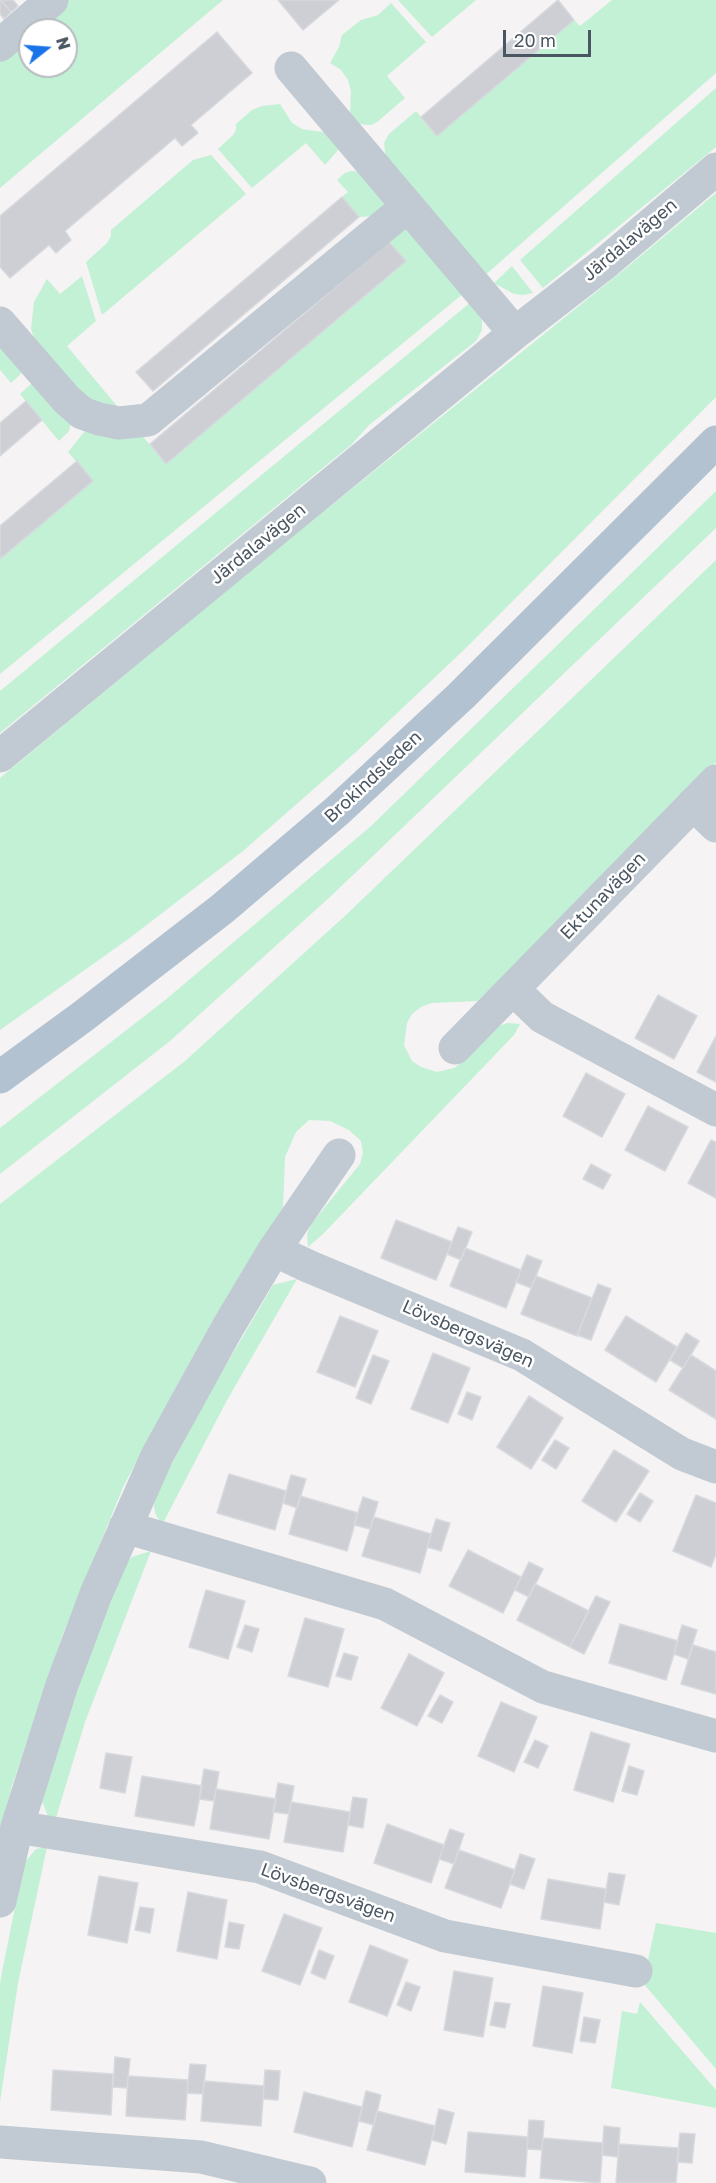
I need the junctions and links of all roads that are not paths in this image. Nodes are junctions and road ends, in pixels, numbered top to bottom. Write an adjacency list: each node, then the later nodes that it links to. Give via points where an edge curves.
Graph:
1 (52, 0): 2 (street)
2 (0, 45)
3 (291, 68): 5 (street)
4 (716, 169): 7 (street, Järdalavägen)
5 (408, 207): 6 (street, via 148,420 119,423 82,413); 7 (street)
6 (0, 323)
7 (515, 333): 9 (street, Järdalavägen)
8 (716, 442): 13 (main road, Brokindsleden, via 461,696 337,811 222,909)
9 (0, 756)
10 (708, 804): 11 (street, Ektunavägen)
11 (513, 989): 12 (street, Ektunavägen); 14 (street, via 542,1017)
12 (455, 1048)
13 (0, 1077)
14 (716, 1110)
15 (339, 1155): 16 (street)
16 (274, 1250): 17 (street, Lövsbergsvägen, via 522,1355 681,1454); 18 (street, via 157,1456)
17 (716, 1467)
18 (125, 1527): 19 (street, via 385,1604 543,1687); 20 (street, via 62,1685)
19 (716, 1736)
20 (17, 1827): 21 (street); 22 (street, Lövsbergsvägen, via 260,1867 445,1936)
21 (0, 1901)
22 (636, 1971)
23 (0, 2142): 24 (street, via 201,2157)
24 (310, 2183)

